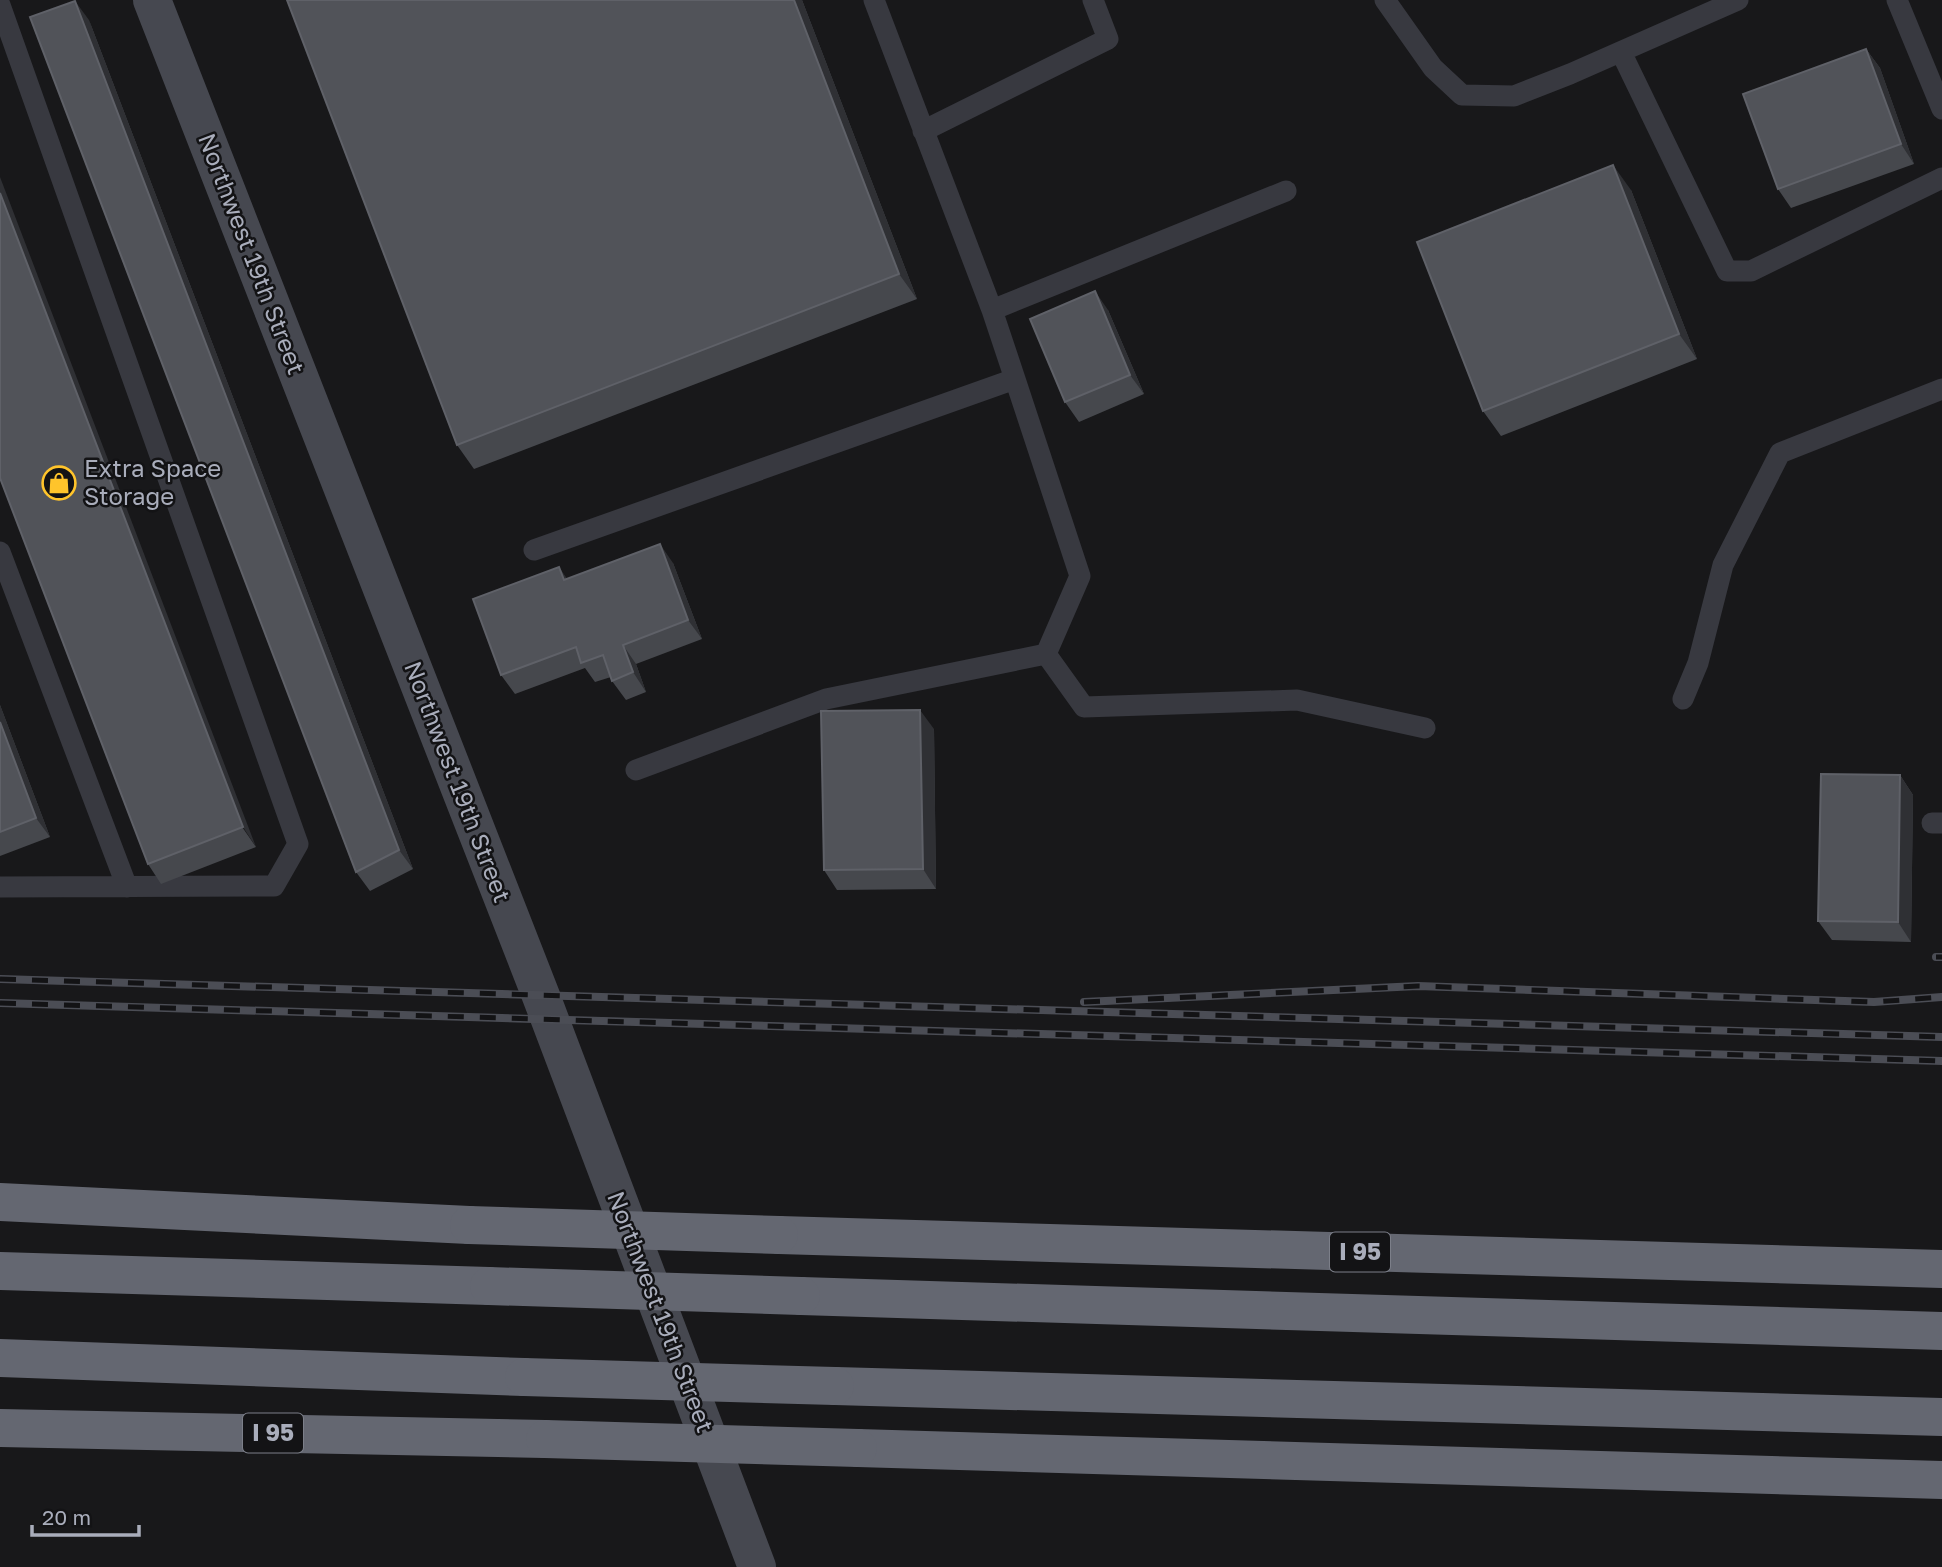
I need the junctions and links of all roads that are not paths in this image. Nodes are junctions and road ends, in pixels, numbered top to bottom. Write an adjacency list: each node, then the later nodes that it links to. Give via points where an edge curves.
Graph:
1 (152, 0): 32 (street, Northwest 19th Street, via 536,983)
2 (874, 0): 10 (lane)
3 (1093, 0): 10 (lane, via 1108,39)
4 (1385, 0): 8 (lane, via 1433,68 1462,95 1514,96)
5 (1738, 0): 8 (lane)
6 (1897, 0): 9 (lane)
7 (0, 5): 23 (lane, via 298,844 274,886)
8 (1621, 51): 11 (lane, via 1727,271 1751,271)
9 (1942, 109)
10 (923, 131): 13 (lane)
11 (1942, 178)
12 (1286, 191): 13 (lane)
13 (992, 310): 14 (lane)
14 (1015, 379): 16 (lane); 18 (lane, via 1080,576)
15 (1942, 389): 19 (lane, via 1780,453 1723,565 1698,663)
16 (534, 550)
17 (0, 552): 23 (lane)
18 (1046, 654): 20 (lane, via 1084,707 1297,700); 21 (lane, via 826,699)
19 (1683, 699)
20 (1425, 727)
21 (636, 770)
22 (0, 887): 23 (lane)
23 (127, 887)
24 (0, 1202): 25 (highway, I 95, bridge, via 469,1226)
25 (1942, 1269)
26 (0, 1271): 27 (highway, bridge)
27 (1942, 1331)
28 (0, 1358): 29 (highway, bridge)
29 (1942, 1417)
30 (0, 1428): 31 (highway, I 95, bridge, via 545,1439)
31 (1942, 1480)
32 (757, 1567)

